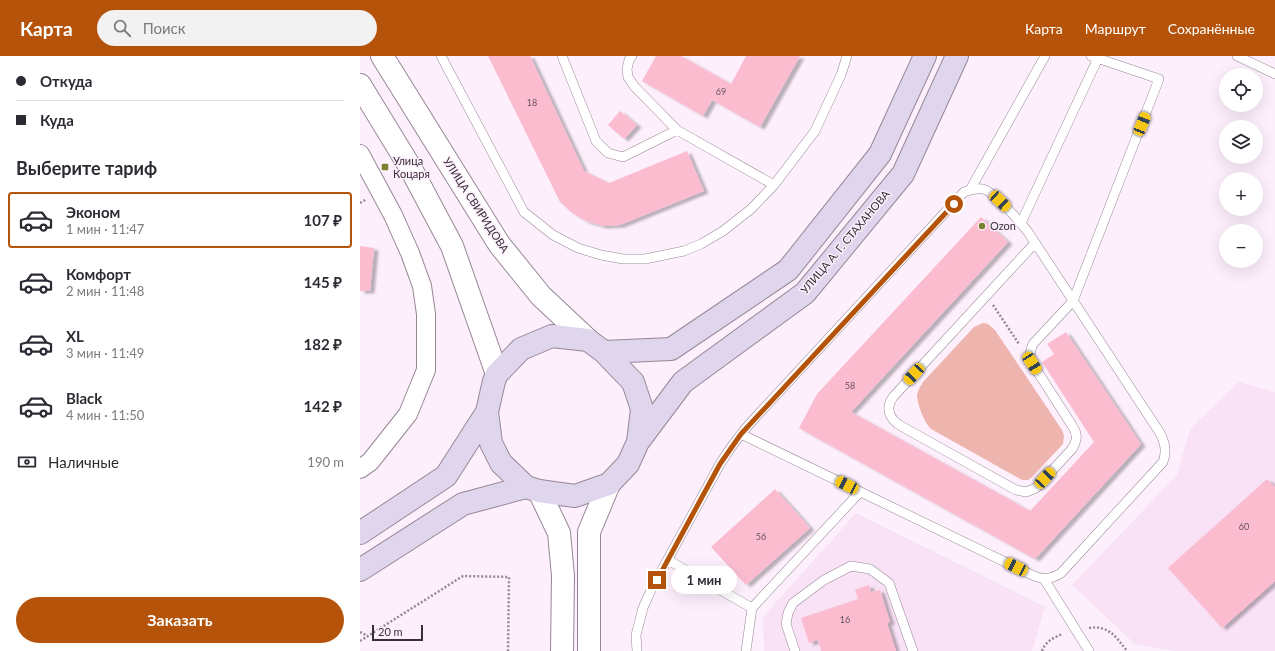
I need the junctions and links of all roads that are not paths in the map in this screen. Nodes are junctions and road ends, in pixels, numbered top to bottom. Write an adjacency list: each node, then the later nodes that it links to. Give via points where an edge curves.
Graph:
1 (382, 56): 20 (street, УЛИЦА СВИРИДОВА, via 499,244 542,296)
2 (441, 56): 15 (lane, via 524,212 553,235 578,248 623,259 645,259 684,251 722,231)
3 (562, 56): 13 (lane, via 596,141 608,153 623,157)
4 (632, 56): 13 (lane, via 629,60 628,76 634,86)
5 (847, 56): 15 (lane, via 815,131)
6 (924, 56): 20 (main road, via 880,154 788,270 671,349)
7 (957, 56): 24 (main road, УЛИЦА А. Г. СТАХАНОВА, via 903,174 810,287 683,382)
8 (1045, 56): 16 (lane)
9 (1237, 56): 11 (lane)
10 (1096, 57): 17 (lane); 19 (lane, via 1159,79)
11 (1275, 74)
12 (360, 85): 21 (street, via 410,167 452,246)
13 (677, 130): 15 (lane)
14 (360, 154): 25 (street, via 410,253 422,286 426,314 426,370 408,414)
15 (774, 185)
16 (970, 190): 17 (lane, via 983,189 989,192); 23 (lane, via 964,192)
17 (1021, 223): 18 (lane)
18 (1035, 243): 19 (lane); 19 (lane, via 893,397 889,409 892,420 1016,490 1032,491 1076,444 1073,426 1032,363 1030,353 1033,344)
19 (1073, 301): 32 (lane, via 1160,433 1164,441 1165,457 1061,573)
20 (596, 346): 21 (main road, via 552,336 521,349); 24 (main road, via 633,382 642,409)
21 (498, 374): 22 (main road)
22 (487, 412): 27 (main road, via 491,443 501,463); 29 (main road, via 446,476)
23 (741, 434): 28 (lane); 30 (lane, via 720,464)
24 (638, 442): 26 (main road, via 628,464)
25 (365, 466)
26 (609, 484): 27 (main road, via 575,496); 35 (street, via 589,532)
27 (533, 489): 31 (main road, via 463,504); 34 (street, via 558,533 563,576)
28 (860, 492): 32 (lane); 33 (lane)
29 (360, 533)
30 (668, 560): 33 (lane); 36 (lane, via 643,608 636,634)
31 (360, 570)
32 (1044, 579): 40 (lane)
33 (752, 608): 37 (lane)
34 (562, 651)
35 (589, 651)
36 (637, 651)
37 (746, 651)
38 (795, 651): 39 (lane, via 786,624 793,603 824,580 852,566 870,569 889,583)
39 (913, 651)
40 (1089, 651)

